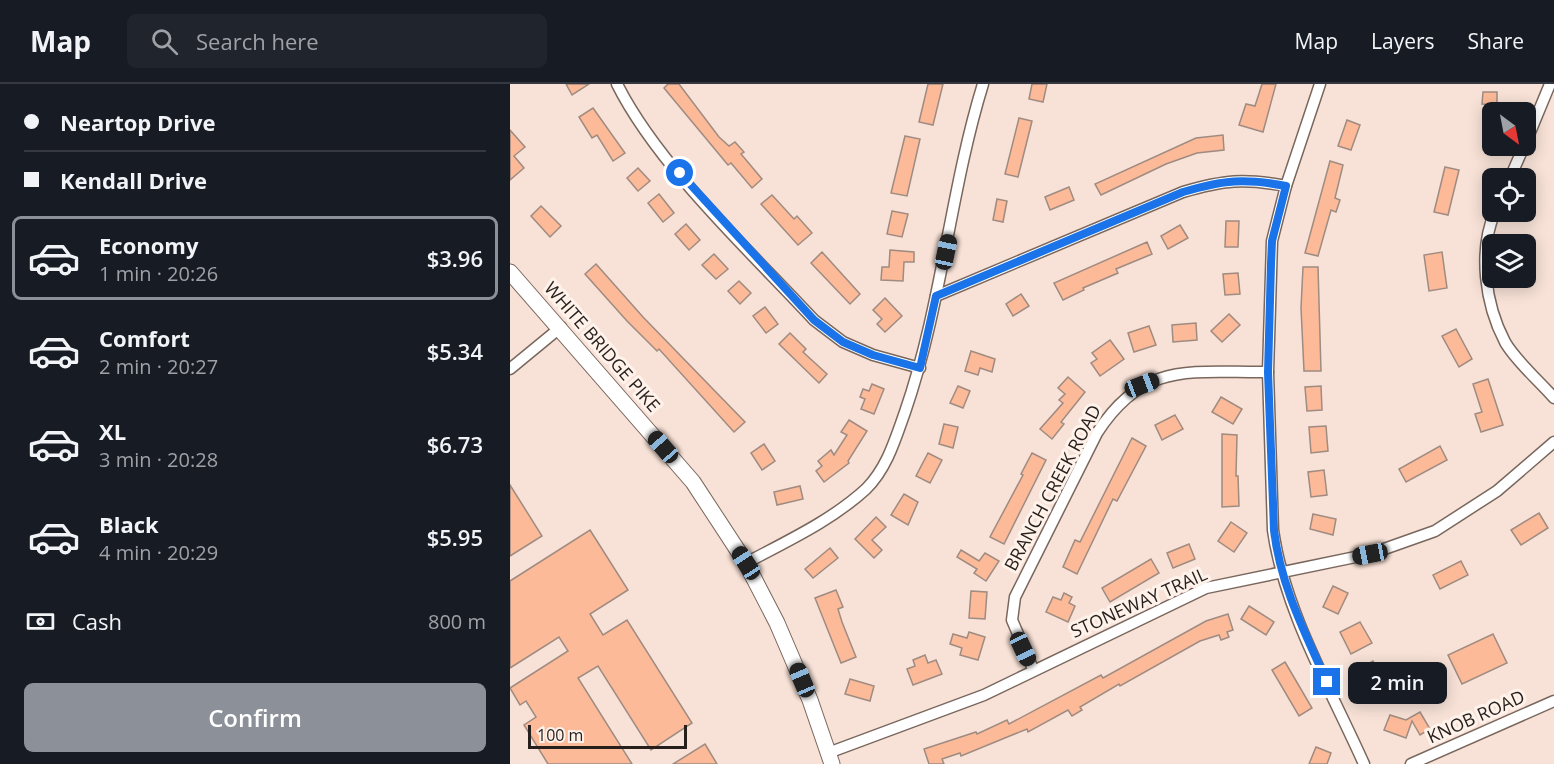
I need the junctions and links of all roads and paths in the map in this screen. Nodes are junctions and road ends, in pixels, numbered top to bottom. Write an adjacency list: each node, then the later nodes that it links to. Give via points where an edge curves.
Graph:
1 (617, 84): 11 (street, via 667,158 814,320 843,342)
2 (983, 84): 9 (street)
3 (1320, 84): 6 (street)
4 (1550, 84): 5 (street)
5 (1536, 118)
6 (1286, 186): 9 (street, via 1250,179 1183,192); 13 (street, via 1272,241)
7 (1491, 222): 14 (street, via 1486,263 1489,297 1506,343)
8 (510, 272): 10 (main road, WHITE BRIDGE PIKE)
9 (936, 296): 11 (street)
10 (561, 327): 12 (street); 16 (main road, WHITE BRIDGE PIKE, via 693,482)
11 (920, 368): 16 (street, via 889,458 867,487 824,521)
12 (510, 369)
13 (1268, 372): 17 (street, via 1274,530); 18 (street, BRANCH CREEK ROAD, via 1164,377 1142,385 1111,411 1015,597 1012,620)
14 (1554, 398)
15 (1554, 442): 17 (street, STONEWAY TRAIL, via 1497,491 1435,531 1370,554)
16 (746, 563): 20 (main road, WHITE BRIDGE PIKE, via 777,623)
17 (1282, 571): 18 (street, STONEWAY TRAIL, via 1206,588); 21 (street, via 1291,600)
18 (1033, 669): 20 (street, STONEWAY TRAIL, via 984,695)
19 (1554, 701): 22 (street, KNOB ROAD)
20 (830, 758)
21 (1364, 764)
22 (1411, 764)

